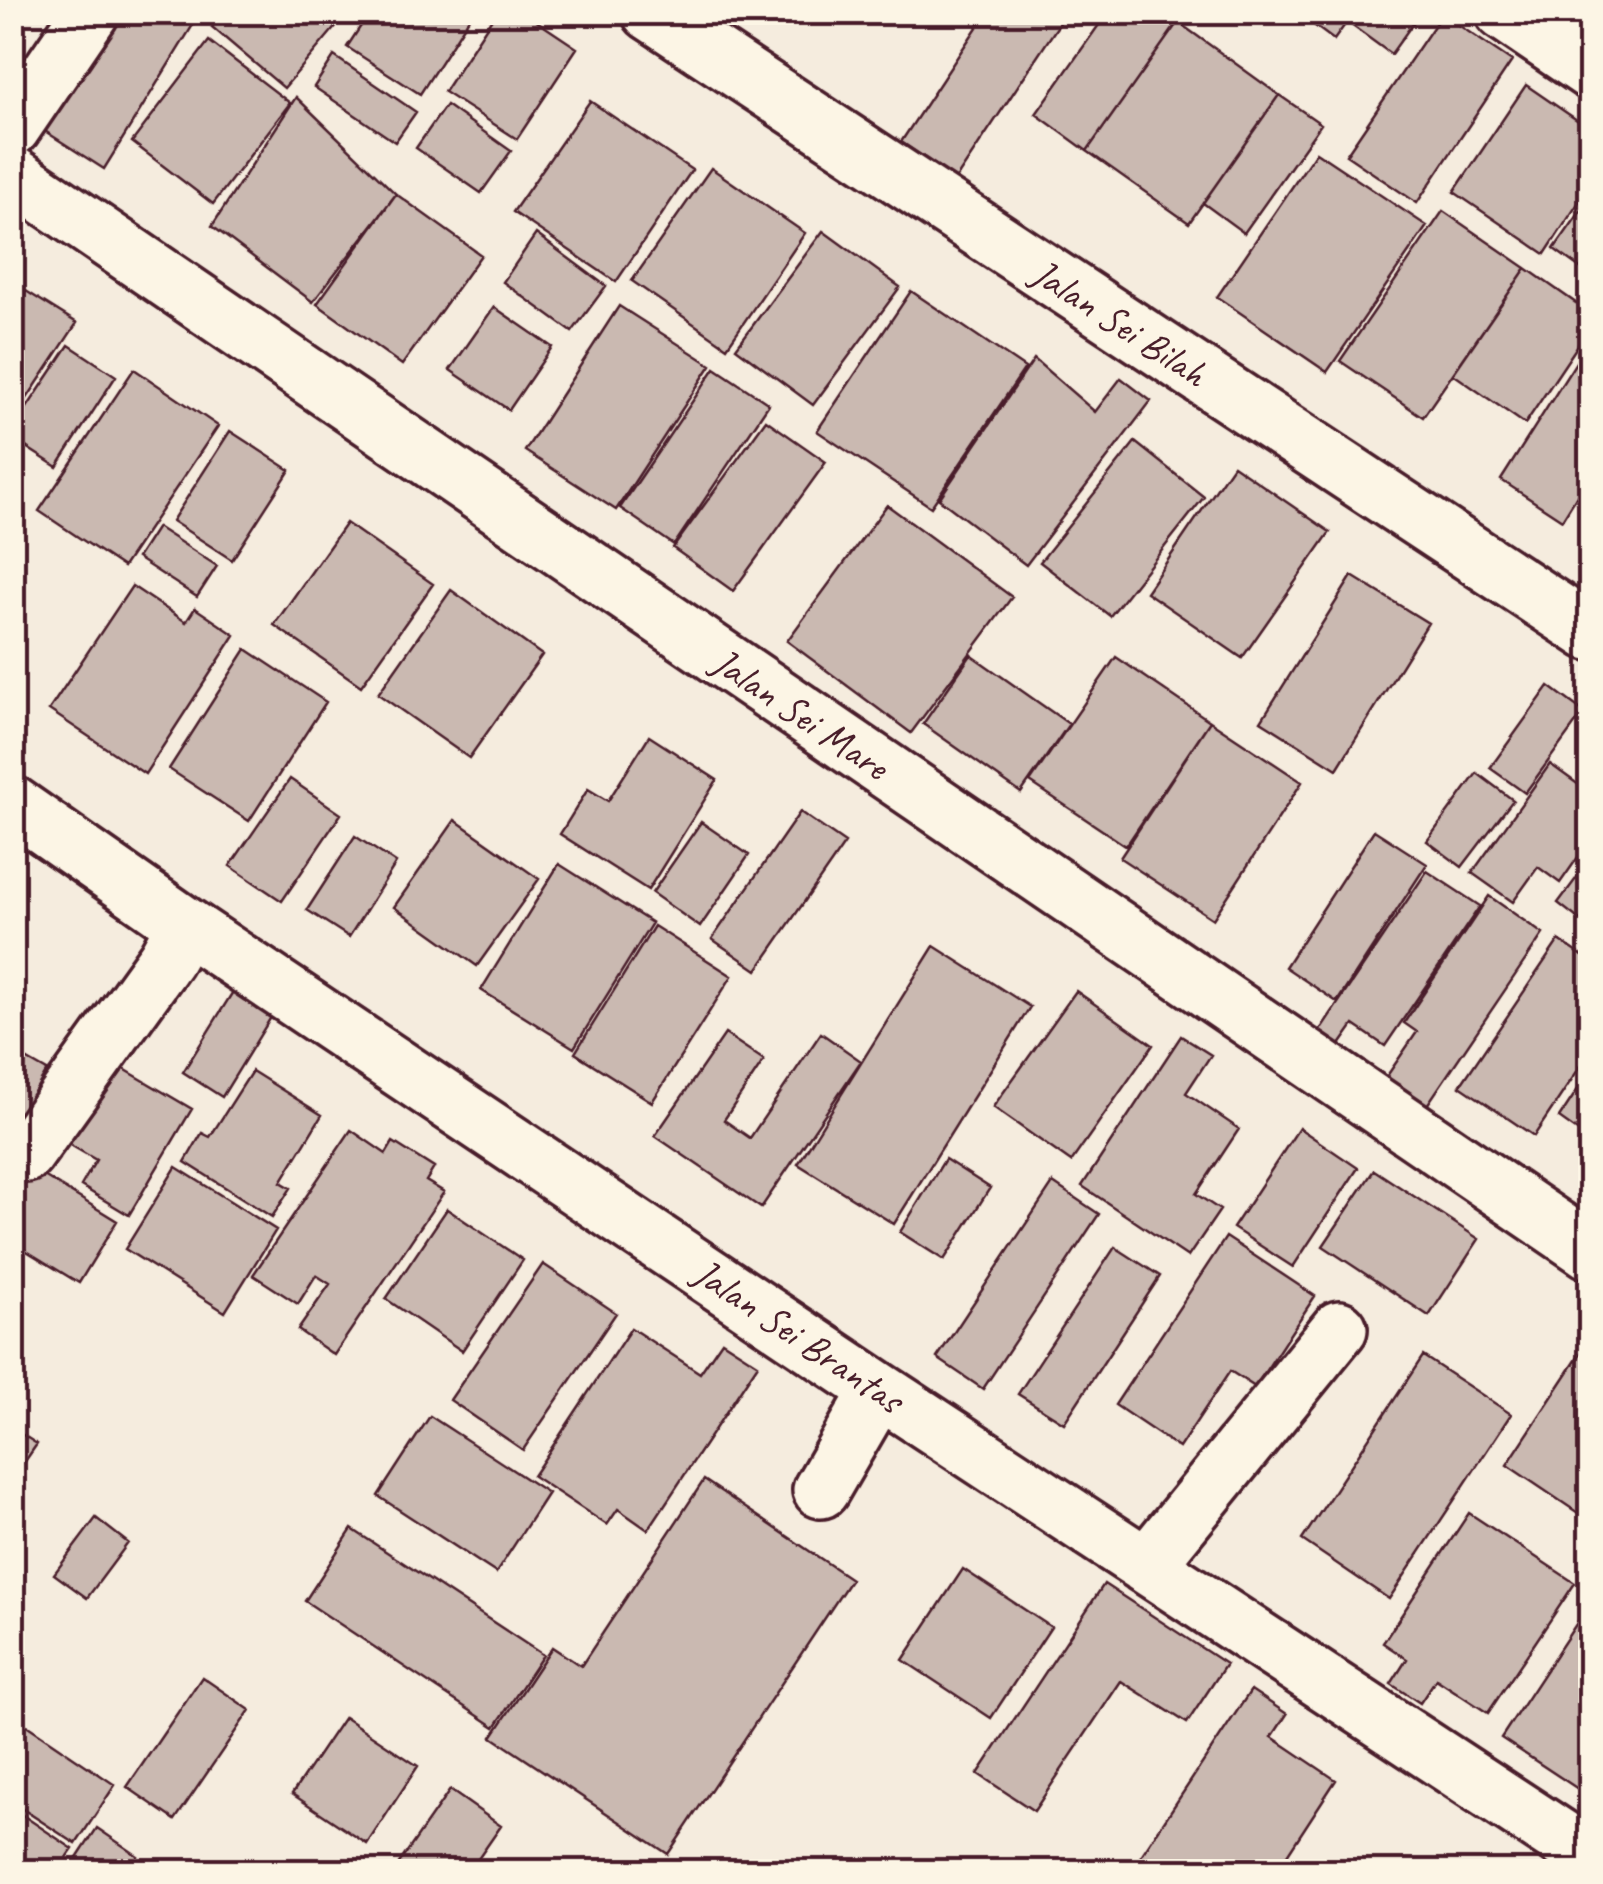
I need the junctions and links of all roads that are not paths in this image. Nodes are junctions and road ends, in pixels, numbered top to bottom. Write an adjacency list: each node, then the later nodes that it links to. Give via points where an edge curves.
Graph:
1 (90, 12): 5 (street)
2 (650, 12): 7 (street, Jalan Sei Bilah)
3 (1504, 12): 4 (street)
4 (1590, 70)
5 (12, 128)
6 (12, 174): 11 (street, Jalan Sei Mare)
7 (1590, 632)
8 (12, 804): 9 (street, Jalan Sei Brantas)
9 (184, 925): 10 (street); 13 (street, Jalan Sei Brantas)
10 (26, 1154)
11 (1590, 1251)
12 (1339, 1329): 15 (street)
13 (879, 1390): 14 (street); 15 (street, Jalan Sei Brantas)
14 (821, 1490)
15 (1146, 1566): 16 (street, Jalan Sei Brantas)
16 (1590, 1857)

